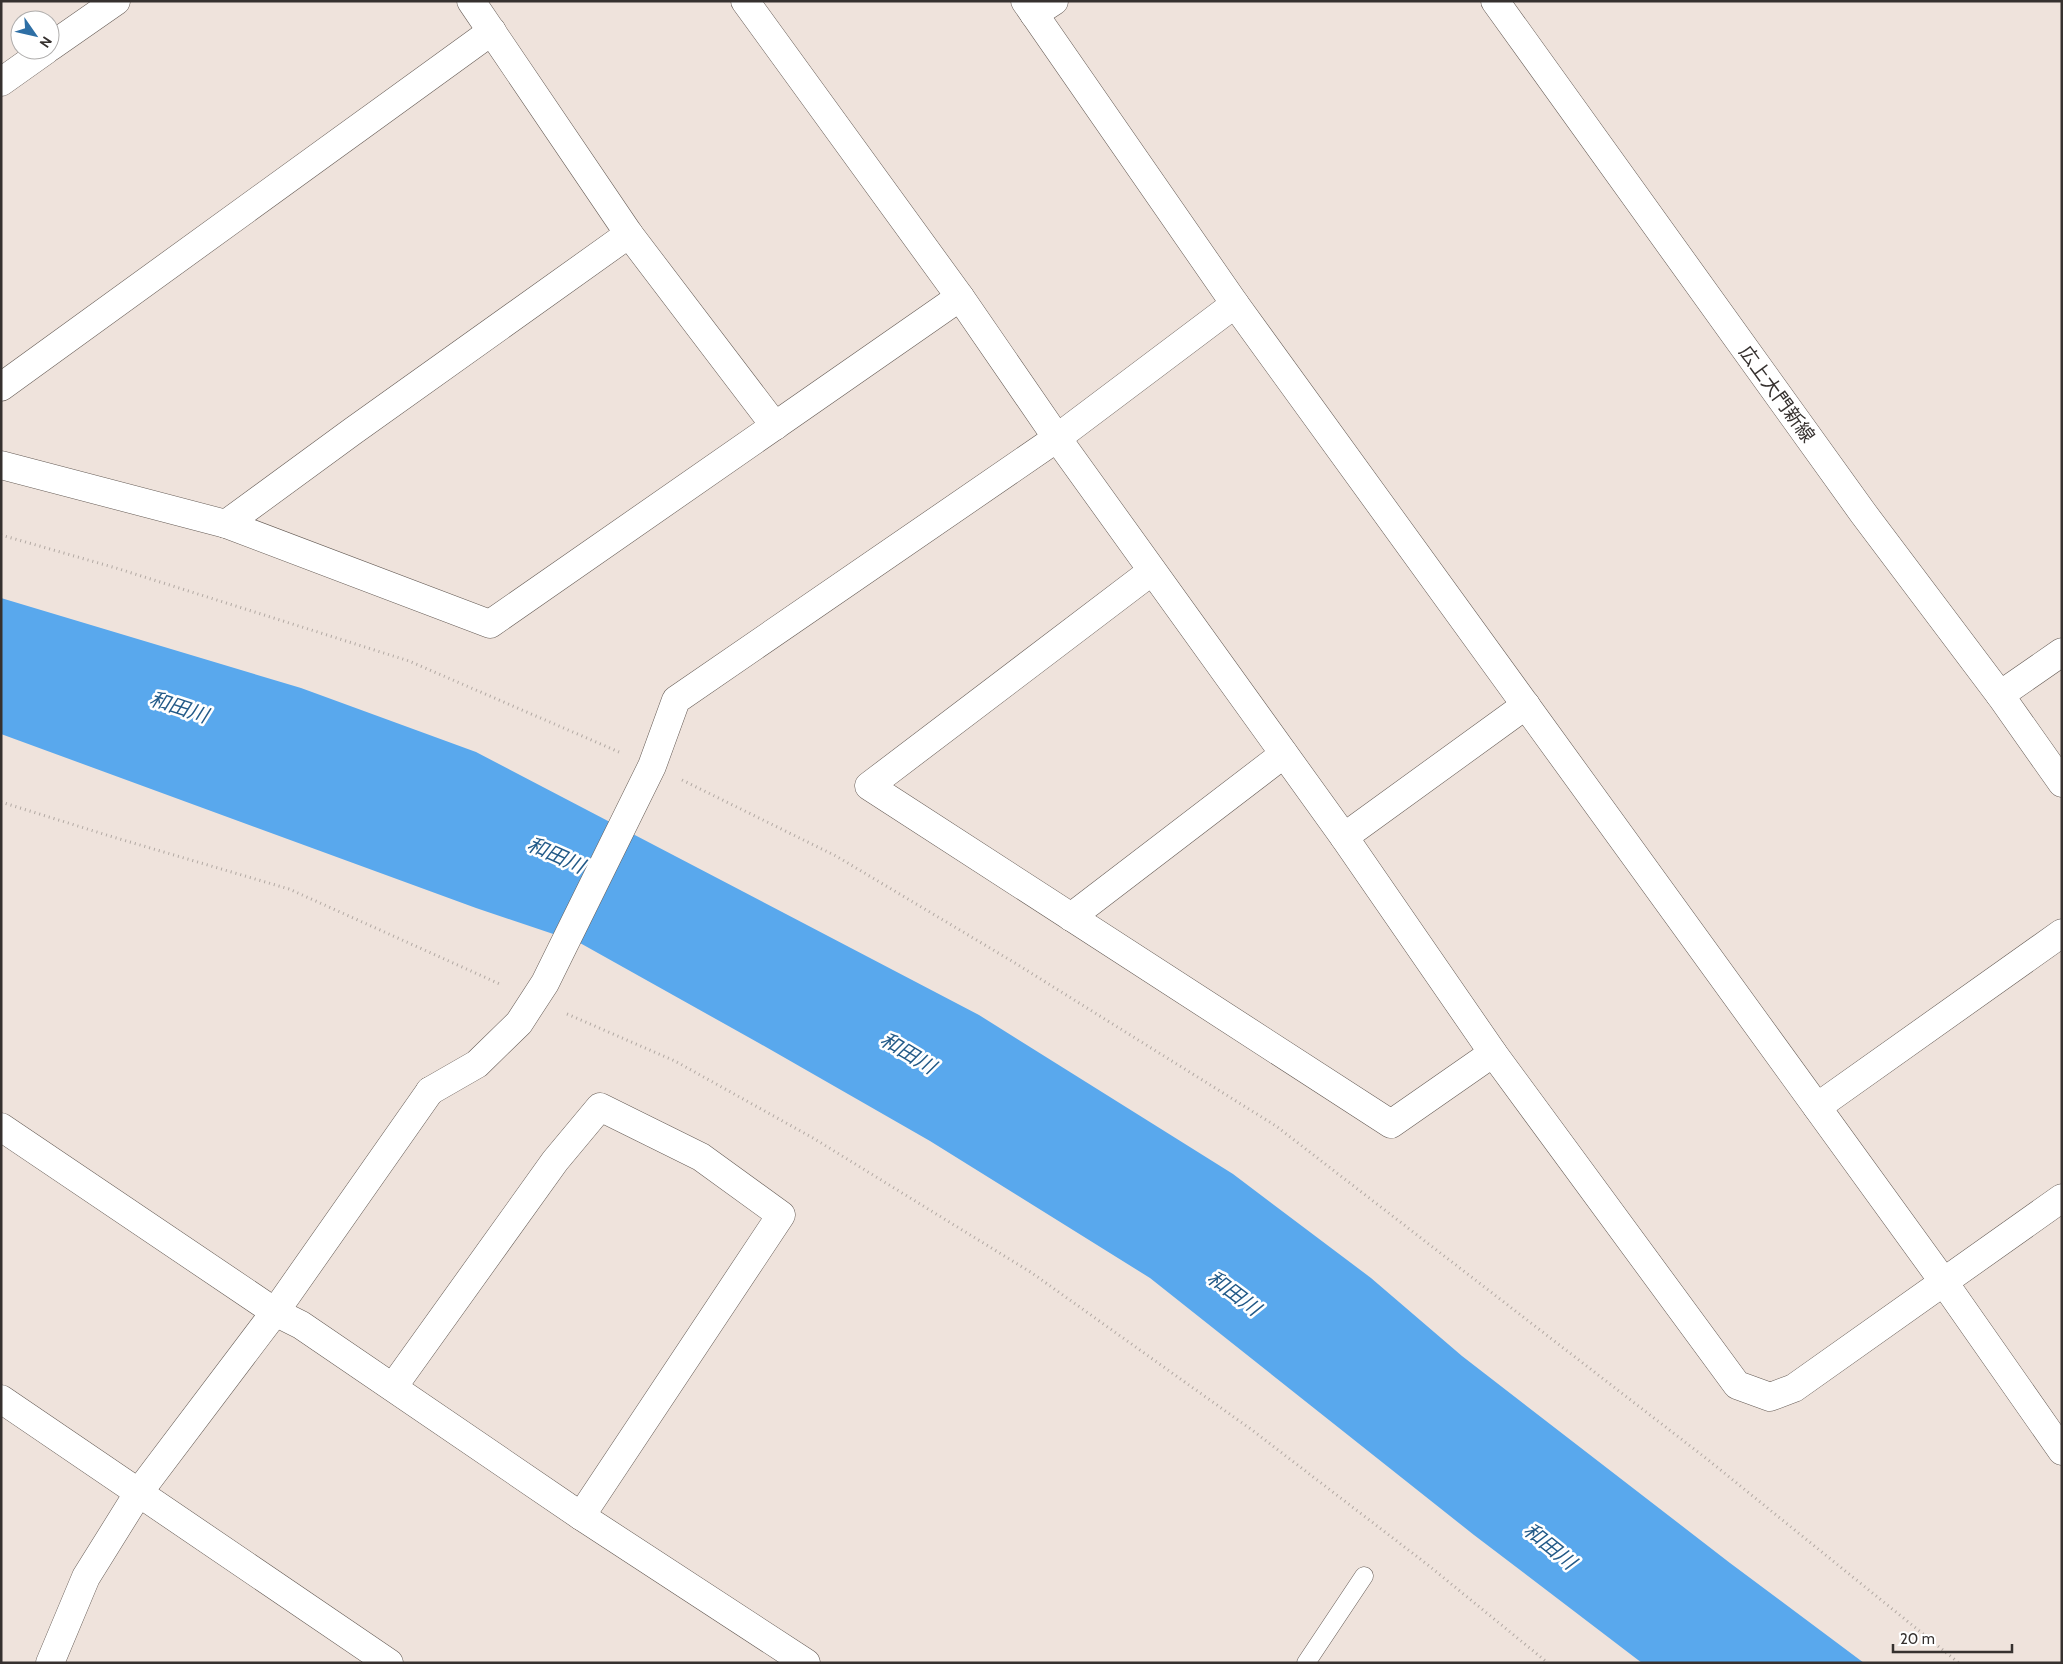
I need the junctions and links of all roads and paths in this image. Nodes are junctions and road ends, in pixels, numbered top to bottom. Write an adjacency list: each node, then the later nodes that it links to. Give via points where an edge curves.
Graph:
1 (116, 1): 7 (street)
2 (470, 1): 6 (street)
3 (745, 1): 11 (street)
4 (1495, 1): 21 (street, 広上大門新線, via 1862,513)
5 (1038, 5): 12 (street)
6 (492, 31): 10 (street); 13 (street)
7 (60, 40)
8 (32, 60): 9 (street)
9 (1, 82)
10 (629, 234): 14 (street); 17 (street)
11 (960, 297): 14 (street); 15 (street)
12 (1235, 304): 15 (street); 22 (street)
13 (1, 387)
14 (775, 426): 17 (street, via 490,624)
15 (1057, 438): 19 (street); 24 (street, via 676,700)
16 (1, 465): 17 (street)
17 (226, 524)
18 (1, 535): 24 (path, via 408,661)
19 (1152, 571): 23 (street); 28 (street, via 869,786)
20 (2062, 652): 21 (street)
21 (2000, 696): 25 (street, 広上大門新線)
22 (1526, 705): 27 (street); 32 (street)
23 (1284, 754): 27 (street); 28 (street)
24 (652, 766): 30 (street); 48 (path, via 836,856 1276,1126 1707,1460)
25 (2062, 783)
26 (1, 802): 30 (path, via 289,889)
27 (1344, 837): 31 (street)
28 (1071, 917): 31 (street, via 1391,1124)
29 (2062, 933): 32 (street)
30 (539, 992): 36 (street, via 519,1023 477,1064 430,1091); 47 (path, via 675,1061 812,1138 1032,1273 1252,1430 1428,1565)
31 (1493, 1053): 35 (street, via 1737,1385 1770,1397 1794,1388)
32 (1817, 1107): 35 (street)
33 (1, 1126): 36 (street)
34 (2062, 1198): 35 (street)
35 (1944, 1281): 39 (street)
36 (275, 1312): 37 (street, via 302,1325); 40 (street)
37 (393, 1387): 41 (street); 41 (street, via 555,1161 600,1107 701,1157 781,1216)
38 (1, 1399): 40 (street)
39 (2062, 1451)
40 (139, 1492): 43 (street, via 86,1577); 44 (street)
41 (581, 1516): 45 (street)
42 (1364, 1576): 46 (lane)
43 (50, 1663)
44 (389, 1663)
45 (806, 1663)
46 (1306, 1663)
47 (1548, 1663)
48 (1959, 1663)

